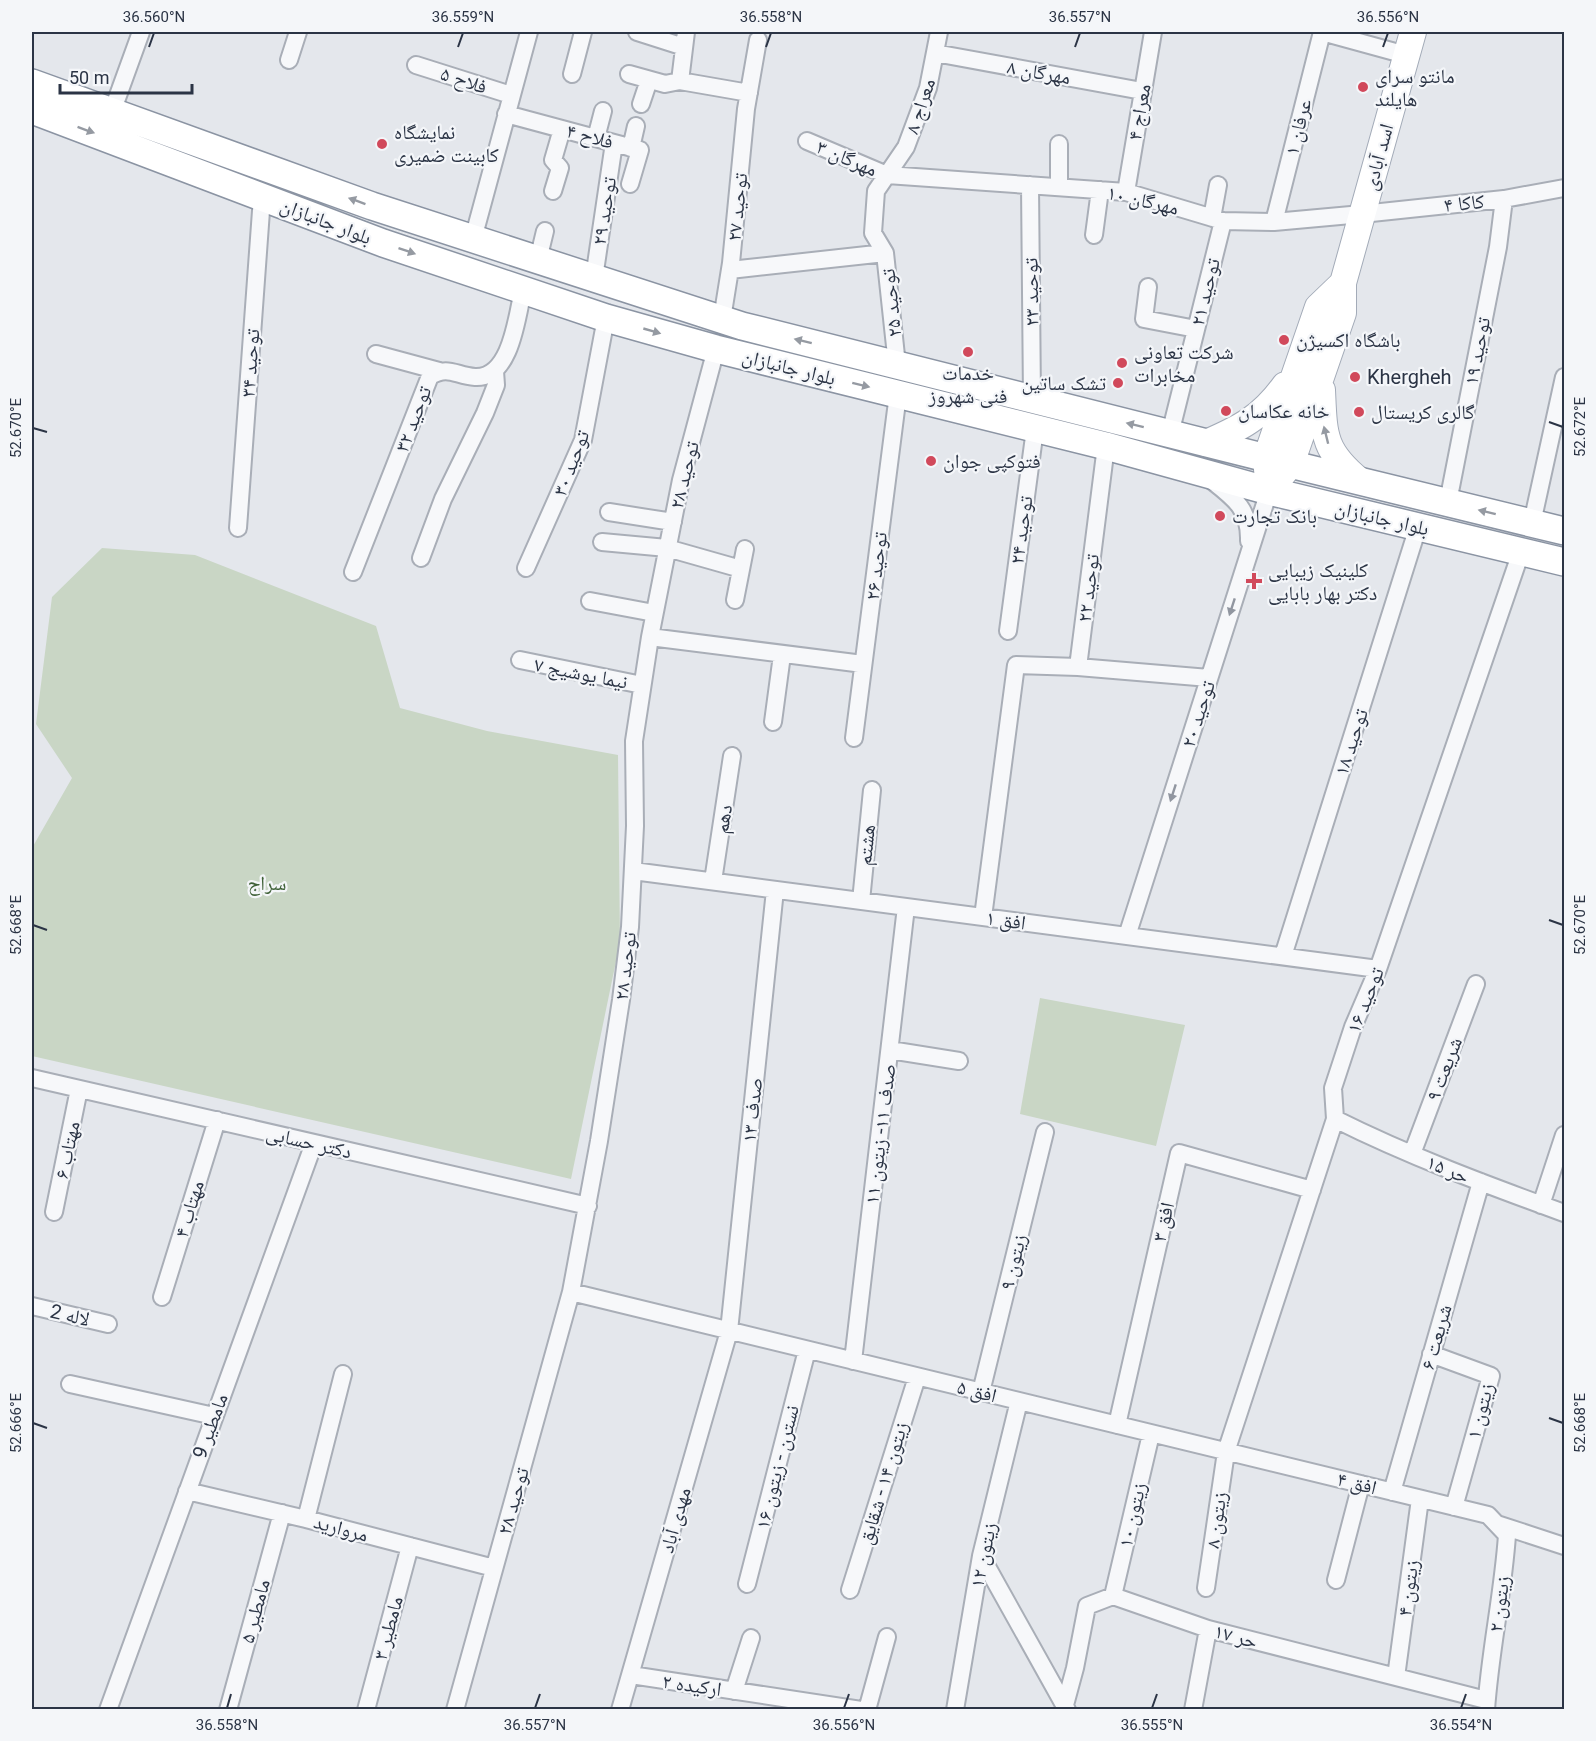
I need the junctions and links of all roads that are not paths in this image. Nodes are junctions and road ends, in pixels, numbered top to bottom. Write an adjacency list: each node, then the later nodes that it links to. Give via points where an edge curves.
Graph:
1 (141, 32): 26 (street)
2 (297, 32): 13 (street)
3 (529, 32): 22 (street)
4 (583, 32): 15 (street)
5 (638, 32): 9 (street)
6 (939, 32): 12 (street, معراج ۸)
7 (1153, 32): 20 (street, معراج ۴)
8 (1322, 32): 11 (street); 48 (street, عرفان ۱)
9 (685, 39): 18 (street)
10 (758, 40): 21 (street, توحید ۲۷)
11 (1410, 43): 46 (main road, اسد آبادی)
12 (935, 53): 20 (street, مهرگان ۸); 35 (street, معراج ۸, via 928,88 906,147)
13 (289, 60)
14 (416, 65): 22 (street, فلاح ۵)
15 (572, 74)
16 (629, 74): 17 (street)
17 (648, 80): 18 (street, via 665,84); 23 (street)
18 (680, 81): 21 (street)
19 (32, 83): 26 (highway, بلوار جانبازان)
20 (1142, 91): 43 (street, معراج ۴)
21 (749, 93): 54 (street, توحید ۲۷)
22 (511, 95): 27 (street)
23 (641, 104)
24 (32, 110): 44 (highway, بلوار جانبازان, one-way to 44)
25 (603, 111): 30 (street)
26 (112, 112): 51 (highway, بلوار جانبازان, one-way to 26)
27 (506, 114): 29 (street, فلاح ۴); 51 (street)
28 (636, 126): 34 (street)
29 (562, 129): 30 (street, فلاح ۴); 42 (street, via 553,160 560,168)
30 (596, 138): 32 (street, فلاح ۴)
31 (807, 141): 35 (street, مهرگان ۳)
32 (614, 143): 34 (street, فلاح ۴); 55 (street, توحید ۲۹)
33 (1059, 144): 39 (street)
34 (631, 148): 36 (street, فلاح ۴, via 640,150)
35 (887, 175): 37 (street, مهرگان ۱۰); 52 (street, توحید ۲۵, via 876,191 873,233)
36 (630, 184)
37 (1030, 185): 39 (street, مهرگان ۱۰); 69 (street, توحید ۲۳)
38 (1218, 185): 47 (street, توحید ۲۱)
39 (1059, 187): 41 (street, مهرگان ۱۰)
40 (1564, 188): 45 (street, کاکا ۴)
41 (1100, 190): 43 (street, مهرگان ۱۰); 50 (street)
42 (553, 191)
43 (1126, 192): 47 (street, مهرگان ۱۰)
44 (262, 197): 57 (highway, بلوار جانبازان, one-way to 57); 83 (street, توحید ۳۴)
45 (1504, 199): 46 (street, کاکا ۴); 78 (street, توحید ۱۹)
46 (1362, 214): 48 (street, مهرگان ۱۰); 64 (main road, اسد آبادی, via 1343,283 1343,313)
47 (1217, 219): 48 (street, مهرگان ۱۰); 60 (street, توحید ۲۱)
48 (1274, 222)
49 (545, 231): 53 (street)
50 (1094, 235)
51 (473, 239): 53 (highway, بلوار جانبازان)
52 (885, 253): 54 (street); 63 (street, توحید ۲۵)
53 (538, 260): 55 (highway, بلوار جانبازان)
54 (730, 270): 59 (street, توحید ۲۷)
55 (594, 278): 59 (highway, بلوار جانبازان)
56 (1148, 287): 60 (street, via 1144,319)
57 (523, 290): 58 (highway, بلوار جانبازان); 66 (street, via 507,356)
58 (606, 318): 61 (highway, بلوار جانبازان, one-way to 61); 92 (street, توحید ۳۰, via 584,440)
59 (722, 319): 63 (highway, بلوار جانبازان, one-way to 59)
60 (1196, 329): 71 (street, توحید ۲۱)
61 (716, 349): 68 (highway, بلوار جانبازان, one-way to 68); 80 (street, توحید ۲۸)
62 (376, 354): 65 (street)
63 (897, 365): 69 (highway, بلوار جانبازان)
64 (1310, 369): 72 (main road, via 1259,415); 74 (main road, اسد آبادی); 76 (main road, one-way to 64, via 1340,464 1329,446)
65 (439, 371): 66 (street, توحید ۳۲, via 477,377); 94 (street, توحید ۳۲, via 430,376 426,385)
66 (495, 372): 90 (street, via 496,385 485,413 443,499)
67 (1564, 377): 81 (street)
68 (898, 394): 70 (highway, بلوار جانبازان); 102 (street, توحید ۲۶)
69 (1032, 399): 71 (highway, بلوار جانبازان, one-way to 69)
70 (1035, 429): 73 (highway, بلوار جانبازان); 98 (street, توحید ۲۴)
71 (1170, 434): 72 (highway, بلوار جانبازان)
72 (1206, 443): 74 (highway, بلوار جانبازان)
73 (1106, 446): 75 (highway, بلوار جانبازان); 103 (street, توحید ۲۲)
74 (1278, 461): 76 (highway, بلوار جانبازان); 77 (main road)
75 (1201, 472): 77 (highway, بلوار جانبازان); 89 (street, via 1237,500 1247,522)
76 (1360, 481): 78 (highway, بلوار جانبازان)
77 (1269, 491): 82 (highway, بلوار جانبازان); 89 (street, توحید ۲۰)
78 (1448, 502): 81 (highway, بلوار جانبازان, one-way to 78)
79 (609, 512): 80 (street)
80 (673, 522): 86 (street, توحید ۲۸)
81 (1532, 523): 84 (highway, بلوار جانبازان)
82 (1418, 527): 88 (highway, بلوار جانبازان); 117 (street, توحید ۱۸)
83 (238, 528)
84 (1564, 531)
85 (602, 542): 86 (street)
86 (667, 548): 93 (street); 97 (street, توحید ۲۸)
87 (745, 549): 93 (street)
88 (1521, 552): 91 (highway, بلوار جانبازان); 118 (street, توحید ۱۶)
89 (1249, 555): 104 (street, توحید ۲۰, one-way to 104)
90 (421, 558)
91 (1564, 562)
92 (526, 568)
93 (741, 569): 95 (street)
94 (353, 572)
95 (735, 600)
96 (590, 601): 97 (street)
97 (654, 613): 99 (street, توحید ۲۸)
98 (1008, 631)
99 (650, 638): 100 (street); 105 (street, توحید ۲۸)
100 (782, 655): 102 (street); 106 (street)
101 (520, 660): 105 (street, نیما یوشیج ۷)
102 (863, 664): 107 (street, توحید ۲۶)
103 (1078, 667): 104 (street); 115 (street, via 1016,665)
104 (1209, 678): 116 (street, توحید ۲۰, one-way to 116)
105 (642, 685): 110 (street, توحید ۲۸, via 634,741)
106 (773, 722)
107 (854, 738)
108 (732, 756): 111 (street, دهم)
109 (872, 790): 113 (street, هشتم)
110 (633, 871): 111 (street, افق ۱); 133 (street, توحید ۲۸, via 621,1000)
111 (713, 881): 112 (street, افق ۱)
112 (775, 890): 113 (street, افق ۱); 140 (street, صدف ۱۳)
113 (861, 901): 114 (street, افق ۱)
114 (906, 907): 115 (street, افق ۱); 120 (street, صدف ۱۱- زیتون ۱۱)
115 (983, 917): 116 (street, افق ۱)
116 (1127, 936): 117 (street, افق ۱)
117 (1283, 956): 118 (street, افق ۱)
118 (1378, 969): 124 (street, توحید ۱۶, via 1333,1088)
119 (1476, 984): 129 (street, شریعت ۹)
120 (890, 1050): 121 (street); 143 (street, صدف ۱۱- زیتون ۱۱)
121 (959, 1061)
122 (32, 1078): 123 (street, دکتر حسابی)
123 (79, 1089): 125 (street, دکتر حسابی); 134 (street, مهتاب ۶)
124 (1335, 1119): 129 (street, حر ۱۵); 131 (street, توحید ۱۶)
125 (217, 1120): 128 (street, دکتر حسابی); 137 (street, مهتاب ۴)
126 (1045, 1132): 147 (street, زیتون ۹)
127 (1564, 1136): 132 (street)
128 (314, 1143): 133 (street, دکتر حسابی); 149 (street, مامطیر 9)
129 (1412, 1154): 130 (street, حر ۱۵)
130 (1481, 1182): 132 (street, حر ۱۵); 142 (street, شریعت ۶)
131 (1312, 1190): 150 (street, افق ۳, via 1179,1153); 152 (street, توحید ۱۶)
132 (1541, 1205): 135 (street, حر ۱۵)
133 (588, 1206): 136 (street, توحید ۲۸)
134 (54, 1212)
135 (1564, 1213)
136 (571, 1293): 140 (street); 164 (street, توحید ۲۸)
137 (162, 1297)
138 (32, 1306): 139 (street, لاله 2)
139 (108, 1324)
140 (729, 1331): 141 (street, افق ۵); 173 (street, مهدی آباد)
141 (807, 1350): 143 (street, افق ۵); 166 (street, نسترن - زیتون ۱۶)
142 (1431, 1354): 155 (street, شریعت ۶); 157 (street, زیتون ۱, via 1491,1376)
143 (854, 1361): 145 (street, افق ۵)
144 (343, 1374): 159 (street)
145 (917, 1377): 147 (street, افق ۵); 168 (street, زیتون ۱۴ - شقایق)
146 (70, 1384): 149 (street)
147 (981, 1392): 148 (street, افق ۵)
148 (1018, 1401): 150 (street, افق ۵); 163 (street, زیتون ۱۲)
149 (214, 1416): 154 (street, مامطیر 9)
150 (1117, 1425): 151 (street, افق ۵)
151 (1151, 1434): 152 (street, افق ۵); 169 (street, زیتون ۱۰)
152 (1226, 1452): 153 (street, افق ۴); 167 (street, زیتون ۸)
153 (1361, 1484): 155 (street, افق ۴); 165 (street)
154 (187, 1491): 158 (street, مروارید); 179 (street, مامطیر 9)
155 (1392, 1492): 156 (street, افق ۴)
156 (1420, 1499): 157 (street, افق ۴); 174 (street, زیتون ۴)
157 (1454, 1507): 160 (street, افق ۴)
158 (282, 1513): 159 (street, مروارید); 180 (street, مامطیر ۵)
159 (306, 1519): 161 (street, مروارید)
160 (1492, 1520): 162 (street, افق ۴); 177 (street, زیتون ۲, via 1507,1535)
161 (411, 1546): 164 (street, مروارید); 181 (street, مامطیر ۳)
162 (1564, 1546)
163 (981, 1556): 178 (street); 186 (street, زیتون ۱۲)
164 (494, 1568): 182 (street, توحید ۲۸, via 488,1616)
165 (1336, 1580)
166 (747, 1584)
167 (1206, 1588)
168 (850, 1590)
169 (1113, 1596): 170 (street, حر ۱۷); 178 (street, via 1087,1606)
170 (1208, 1629): 174 (street, حر ۱۷); 187 (street)
171 (887, 1637): 185 (street)
172 (751, 1638): 175 (street)
173 (631, 1676): 175 (street, ارکیده ۲); 183 (street, مهدی آباد)
174 (1396, 1677): 177 (street, حر ۱۷)
175 (734, 1691): 176 (street, ارکیده ۲)
176 (766, 1703): 184 (street, ارکیده ۲)
177 (1486, 1705)
178 (1066, 1707)
179 (108, 1710)
180 (228, 1710)
181 (366, 1710)
182 (454, 1710)
183 (620, 1710)
184 (861, 1710)
185 (867, 1710)
186 (955, 1710)
187 (1193, 1710)

